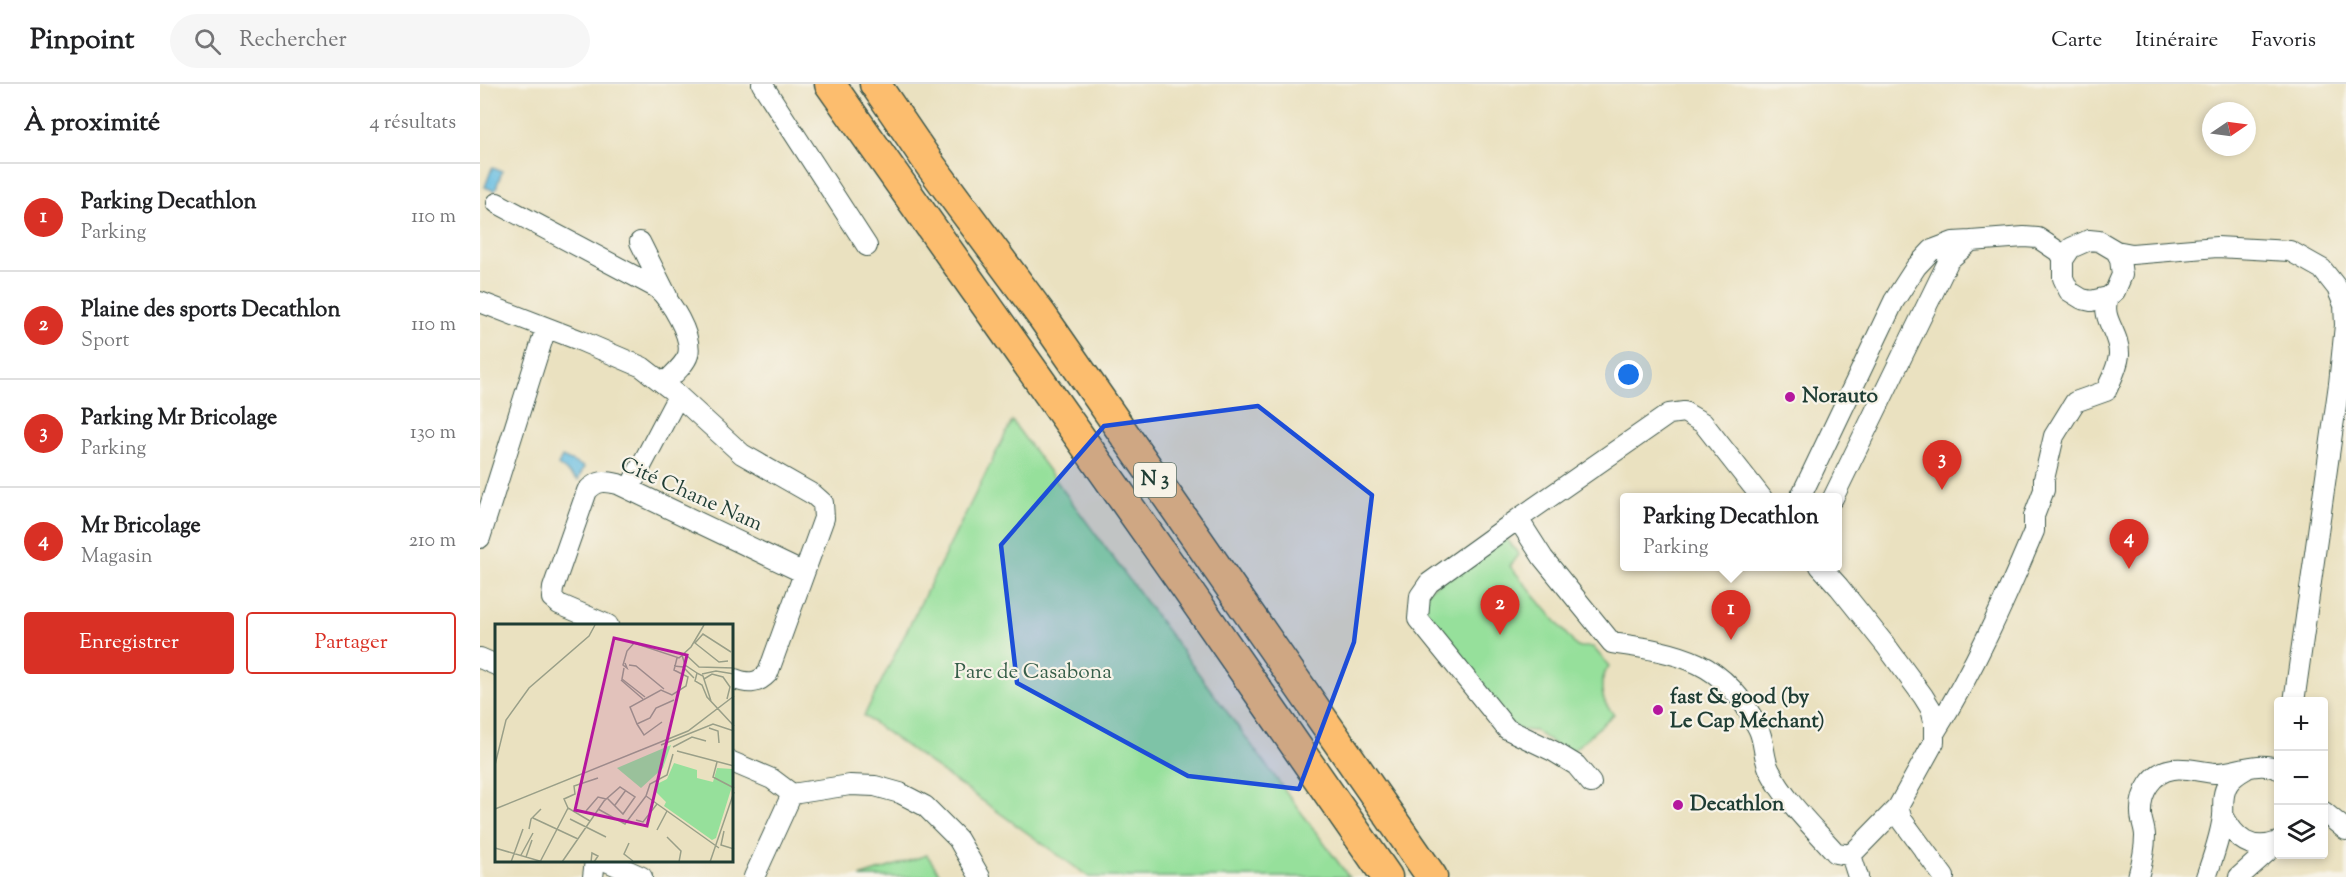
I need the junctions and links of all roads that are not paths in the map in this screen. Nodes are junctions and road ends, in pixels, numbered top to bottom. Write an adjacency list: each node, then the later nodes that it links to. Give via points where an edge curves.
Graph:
1 (762, 84): 7 (street)
2 (830, 84): 38 (highway, N 3)
3 (875, 84): 52 (highway, N 3, via 1042,316)
4 (497, 203): 12 (street, via 657,288)
5 (1971, 241): 10 (street, via 2038,238); 18 (street, via 1953,242 1932,250 1916,267 1894,301); 19 (street, via 1949,260)
6 (640, 242): 12 (street)
7 (867, 246)
8 (2116, 251): 9 (street); 10 (street, via 2089,240 2071,248); 11 (street, via 2122,267)
9 (2154, 253): 11 (street, via 2139,258 2127,269); 28 (street, via 2217,247 2290,250 2322,269 2344,305 2339,384)
10 (2065, 256): 11 (street, via 2063,278 2069,291 2091,301)
11 (2114, 290): 29 (street, via 2104,308 2116,336 2119,356 2112,377 2106,391 2075,402 2054,436 2044,490 2034,516 2034,531 1983,646)
12 (668, 298): 15 (street, via 689,345 688,357)
13 (480, 302): 14 (street)
14 (546, 328): 15 (street, via 642,367); 21 (street)
15 (671, 390): 16 (street); 23 (street, via 742,454 823,503 824,518)
16 (629, 489): 23 (street, Cité Chane Nam); 24 (street, Cité Chane Nam, via 605,481 594,483 587,491 553,588 552,598 559,604)
17 (1758, 493): 20 (street, via 1703,423 1683,412 1669,414)
18 (1802, 493)
19 (1835, 493)
20 (1518, 519): 33 (street, via 1429,583 1420,596 1418,619 1507,729 1576,765); 43 (street, via 1543,558 1612,643 1690,659 1724,680 1740,697 1759,730 1768,769 1781,789 1836,853)
21 (480, 538)
22 (1824, 571): 29 (street, via 1923,696 1931,709)
23 (804, 573): 27 (street, via 768,673 751,684)
24 (606, 624)
25 (480, 658): 26 (street)
26 (495, 665)
27 (734, 679)
28 (2295, 697)
29 (1935, 732): 35 (street, via 1934,742)
30 (734, 763): 34 (street)
31 (2270, 764): 32 (street, via 2221,773); 36 (street, via 2238,773 2228,785)
32 (2198, 772): 36 (street, via 2212,784); 55 (street, via 2171,769 2157,775 2145,788 2141,813 2144,860)
33 (1591, 783)
34 (792, 794): 48 (street); 49 (street, via 850,785 900,793 925,806 958,839)
35 (1898, 807): 43 (street); 54 (street, via 1902,820)
36 (2223, 808): 41 (street, via 2231,831 2241,840 2253,845); 56 (street)
37 (2328, 815): 40 (street)
38 (1347, 817): 50 (highway, N 3); 51 (highway, N 3)
39 (2328, 828): 40 (street)
40 (2345, 830)
41 (2274, 844)
42 (2274, 846): 57 (street)
43 (1851, 855): 53 (street)
44 (595, 862): 46 (street)
45 (606, 862): 47 (street)
46 (593, 877)
47 (642, 877)
48 (754, 877)
49 (980, 877)
50 (1379, 877)
51 (1387, 877)
52 (1432, 877)
53 (1858, 877)
54 (1944, 877)
55 (2138, 877)
56 (2206, 877)
57 (2239, 877)

